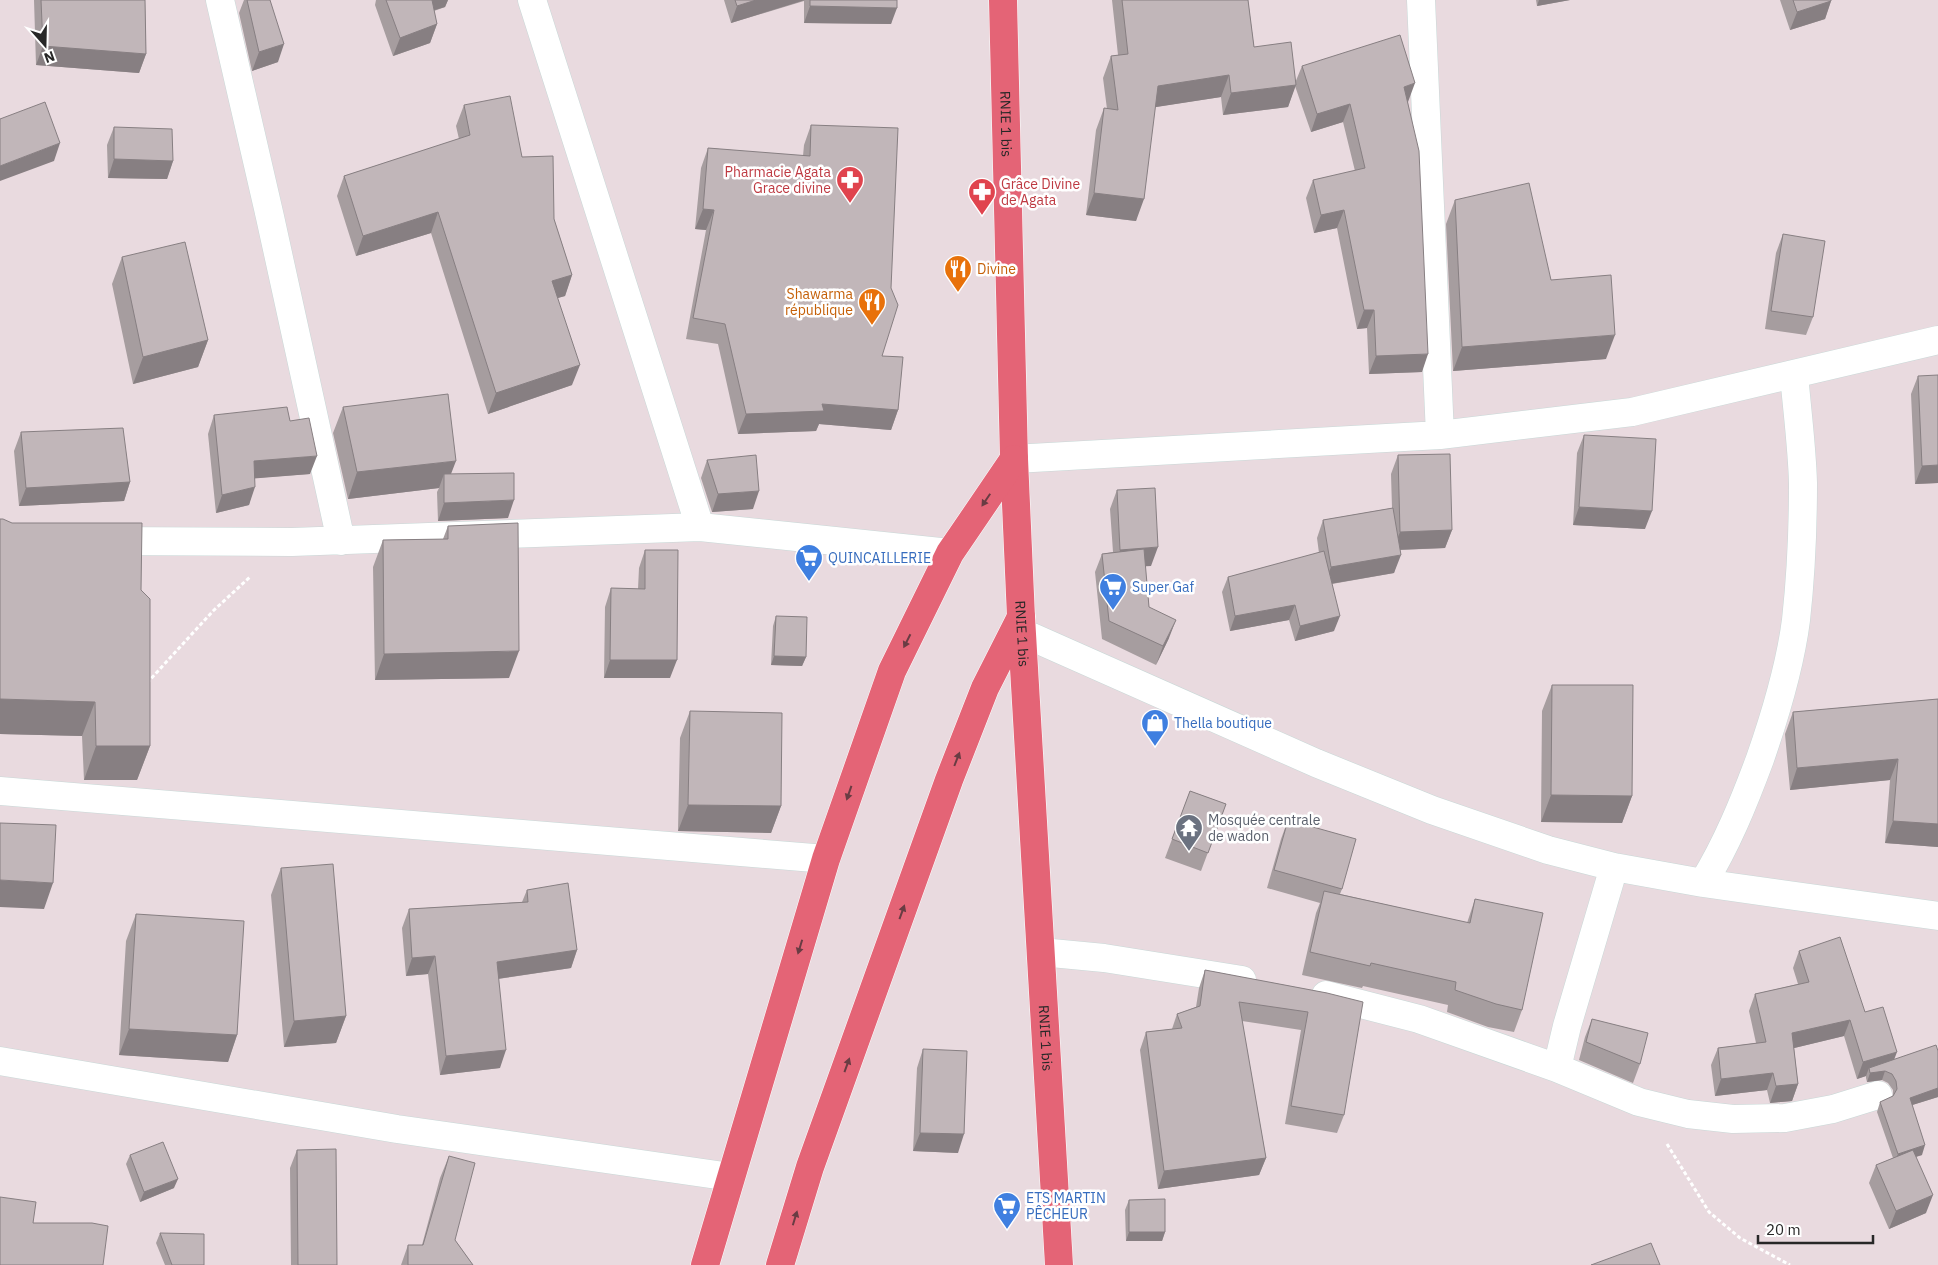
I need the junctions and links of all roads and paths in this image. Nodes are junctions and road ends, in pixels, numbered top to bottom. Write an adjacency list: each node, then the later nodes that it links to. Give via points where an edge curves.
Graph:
1 (220, 0): 11 (street)
2 (532, 0): 9 (street)
3 (1002, 0): 8 (main road, RNIE 1 bis)
4 (1421, 0): 7 (street)
5 (1938, 340): 6 (street)
6 (1794, 374): 7 (street, via 1632,412); 19 (street, via 1803,482 1796,620 1780,698 1748,791)
7 (1440, 435): 8 (street)
8 (1014, 459): 13 (main road, one-way to 13); 14 (main road, RNIE 1 bis)
9 (700, 527): 11 (street); 13 (street)
10 (78, 541): 12 (street)
11 (341, 541): 12 (street)
12 (292, 542): 15 (path, via 213,611)
13 (950, 554): 17 (main road, one-way to 17, via 892,671)
14 (1022, 625): 18 (street, via 1316,763 1423,806 1548,850); 21 (main road, RNIE 1 bis); 30 (main road, one-way to 14, via 810,1167 949,780 985,688)
15 (145, 685)
16 (0, 791): 17 (street)
17 (826, 860): 28 (main road, one-way to 28)
18 (1614, 867): 19 (street); 25 (street)
19 (1704, 883): 20 (street)
20 (1938, 916)
21 (1040, 952): 22 (street, via 1152,965); 31 (main road, RNIE 1 bis)
22 (1266, 984)
23 (1304, 991): 25 (street, via 1419,1019)
24 (0, 1061): 28 (street, via 397,1130)
25 (1557, 1068): 27 (street)
26 (1878, 1095): 27 (street, via 1833,1109 1785,1118 1733,1119 1688,1114)
27 (1639, 1102): 32 (path, via 1709,1212 1740,1238)
28 (731, 1177): 29 (main road)
29 (705, 1265)
30 (780, 1265)
31 (1059, 1265)
32 (1790, 1265)

